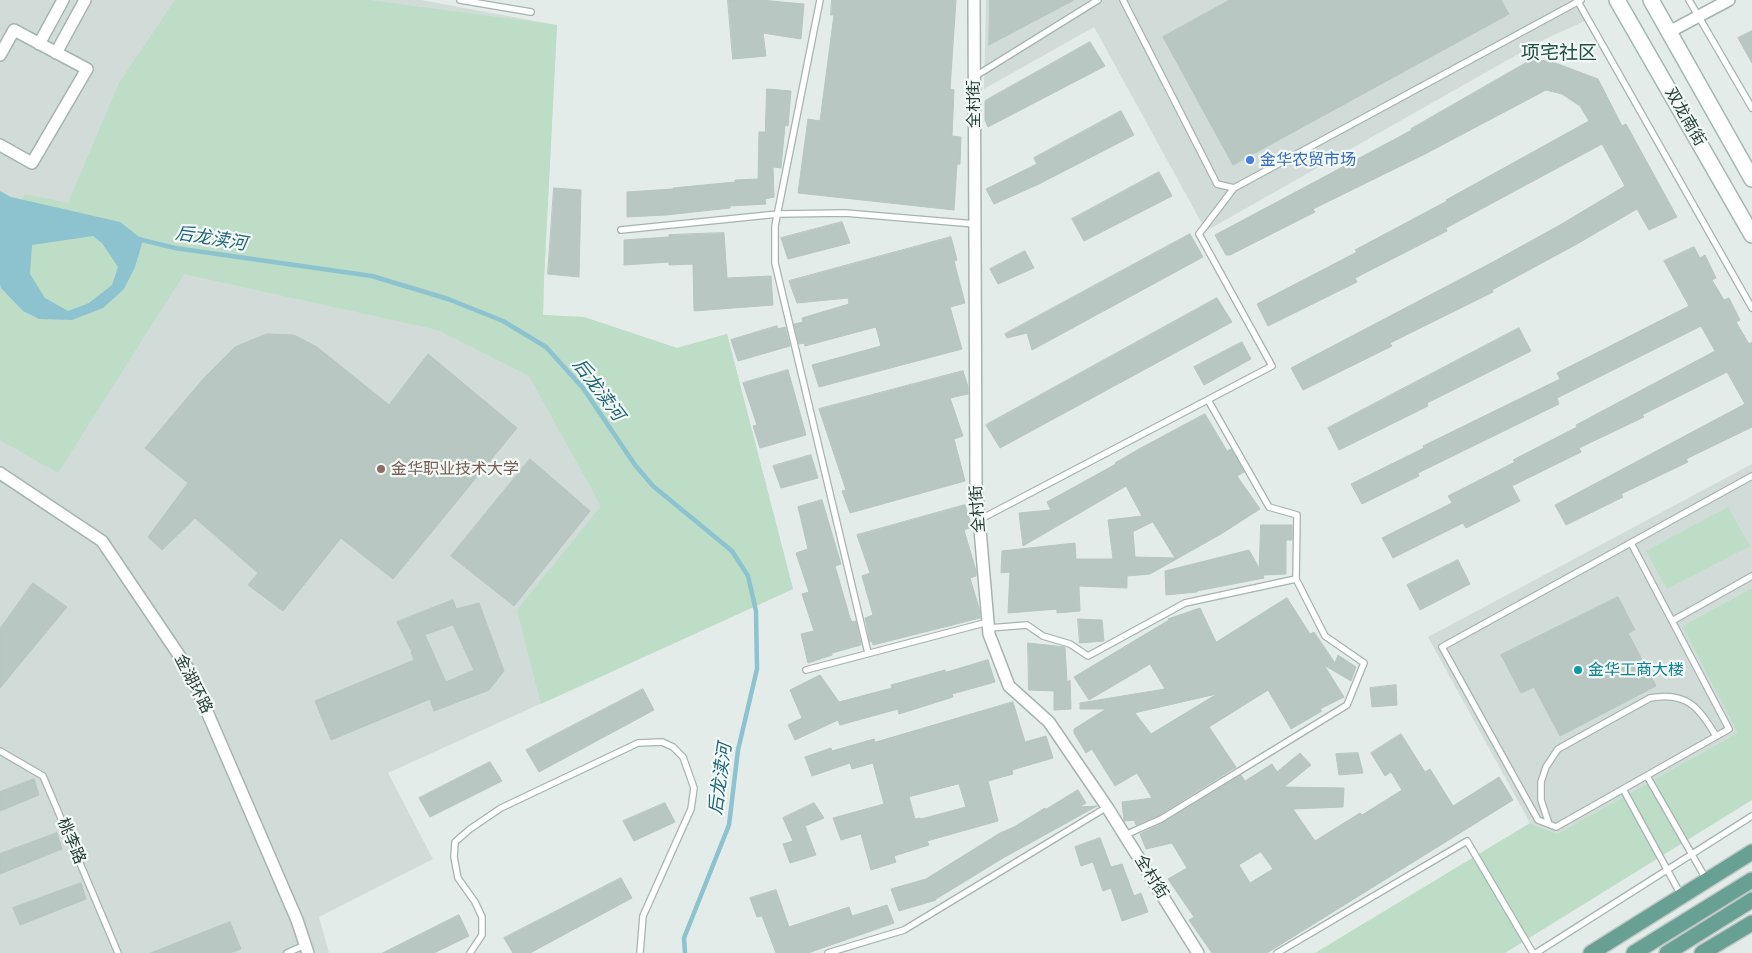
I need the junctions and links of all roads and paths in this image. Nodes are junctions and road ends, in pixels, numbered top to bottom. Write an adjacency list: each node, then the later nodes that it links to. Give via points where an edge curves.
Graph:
1 (62, 0): 16 (street)
2 (84, 0): 17 (street)
3 (460, 0): 13 (lane)
4 (820, 0): 24 (lane)
5 (974, 0): 19 (street, 全村街)
6 (1098, 0): 19 (lane)
7 (1123, 0): 23 (lane, via 1217,184)
8 (1617, 0): 27 (main road, 双龙南街)
9 (1651, 0): 15 (main road, 双龙南街)
10 (1689, 0): 14 (lane)
11 (1729, 0): 14 (street)
12 (1579, 1): 23 (lane); 28 (lane)
13 (531, 12)
14 (1699, 17): 15 (street); 20 (lane)
15 (1669, 32): 22 (main road, 双龙南街)
16 (39, 44): 17 (street); 18 (street, via 14,30)
17 (56, 53): 21 (street, via 87,70 32,163)
18 (0, 55)
19 (974, 76): 25 (street, 全村街)
20 (1752, 108)
21 (2, 149)
22 (1752, 179)
23 (1234, 188): 29 (lane, via 1199,234 1272,366)
24 (778, 214): 25 (lane, via 845,213); 26 (lane); 38 (lane, via 775,263)
25 (975, 224): 32 (street, 全村街)
26 (621, 230)
27 (1752, 234)
28 (1752, 308)
29 (1208, 400): 32 (lane); 35 (lane, via 1269,508 1297,515)
30 (0, 472): 56 (street, 金湖环路, via 102,541 189,670 297,920)
31 (1752, 476): 33 (lane)
32 (979, 520): 37 (street, 全村街)
33 (1631, 543): 36 (lane); 46 (lane, via 1442,647 1538,820)
34 (1752, 576): 36 (lane)
35 (1296, 579): 37 (lane, via 1185,604 1088,656 1070,644 1043,636 1028,624); 47 (lane, via 1325,636 1364,663 1347,705 1161,820)
36 (1672, 621): 40 (lane, via 1729,728)
37 (988, 625): 38 (lane); 44 (street, 全村街, via 1009,686 1049,722)
38 (868, 653): 39 (lane)
39 (806, 670)
40 (1716, 736): 42 (lane); 46 (lane, via 1695,706 1681,698 1663,695 1650,698 1558,749 1541,782 1541,800)
41 (0, 751): 57 (lane, 桃李路, via 44,776)
42 (1647, 776): 43 (lane); 49 (lane)
43 (1623, 789): 46 (lane, via 1556,828); 50 (lane)
44 (1108, 807): 47 (street, 全村街); 61 (lane, via 904,930)
45 (1752, 816): 49 (lane)
46 (1549, 824)
47 (1125, 835): 62 (street, 全村街)
48 (1752, 852): 51 (main road)
49 (1692, 854): 50 (lane); 51 (lane)
50 (1668, 870): 53 (lane); 64 (lane)
51 (1708, 880): 53 (main road)
52 (1752, 880): 66 (main road)
53 (1682, 896): 65 (main road)
54 (1752, 900): 67 (main road)
55 (1752, 923): 68 (main road)
56 (306, 949): 58 (lane)
57 (118, 953)
58 (287, 953)
59 (470, 953): 60 (lane, via 482,935 482,917 458,878 455,842 502,808 638,743 662,742 683,757 694,788 691,809 643,916)
60 (640, 953)
61 (828, 953)
62 (1198, 953)
63 (1277, 953): 64 (lane, via 1467,841)
64 (1535, 953)
65 (1592, 953)
66 (1634, 953)
67 (1667, 953)
68 (1702, 953)

